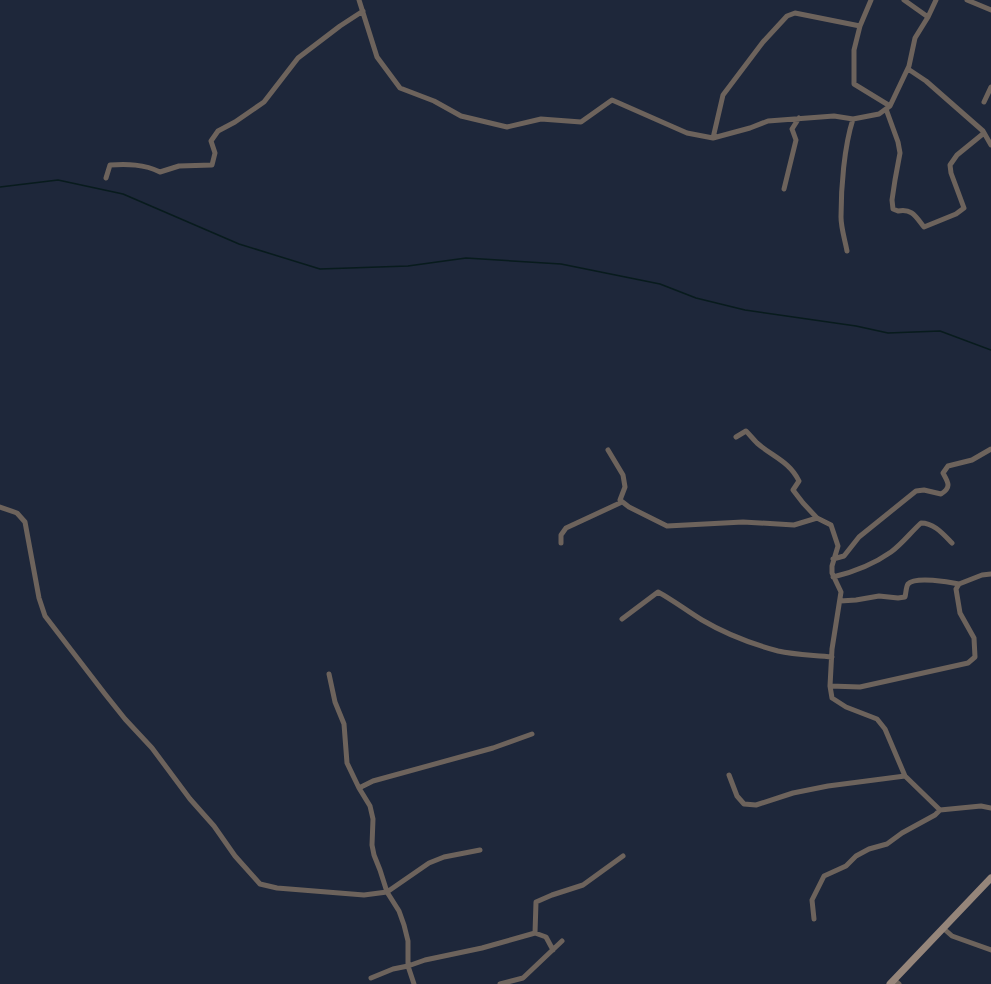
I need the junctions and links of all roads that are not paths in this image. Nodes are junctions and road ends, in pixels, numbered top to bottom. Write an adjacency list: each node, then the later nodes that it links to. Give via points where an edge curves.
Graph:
1 (359, 0): 7 (street)
2 (871, 0): 9 (street)
3 (904, 0): 8 (street)
4 (936, 0): 8 (street)
5 (968, 0): 6 (street)
6 (991, 10)
7 (363, 11): 17 (street, via 378,57 400,88 434,101 461,116 507,127 541,119 581,122 612,100 687,133); 19 (street, via 298,58 264,102 218,131 211,141 215,153 212,164 179,166 160,172 150,167 110,165)
8 (928, 16): 10 (street, via 915,38)
9 (860, 26): 13 (street, via 854,50 854,84); 17 (street, via 795,13 787,16 763,42 723,95)
10 (908, 69): 13 (street); 16 (street, via 926,81)
11 (991, 87): 12 (street)
12 (984, 102)
13 (888, 108): 15 (street, via 879,114); 16 (street, via 900,153 894,180 893,208 911,212 924,227 964,208 950,165)
14 (799, 118): 15 (street, via 834,116); 17 (street, via 768,121); 20 (street, via 792,129 796,140)
15 (853, 119): 21 (street, via 844,166 841,218)
16 (984, 133): 18 (street)
17 (713, 138)
18 (991, 145)
19 (106, 178)
20 (784, 189)
21 (846, 251)
22 (736, 437): 27 (street, via 746,431 795,472 799,481 793,490)
23 (991, 449): 30 (street, via 972,460 948,466 943,473 949,482 944,493 916,491 859,537 844,556)
24 (608, 450): 25 (street, via 623,475 625,487 620,500)
25 (622, 502): 27 (street, via 667,526 743,522 794,526); 28 (street, via 566,528 561,535)
26 (0, 507): 48 (street, via 17,513 26,522 39,598 45,616 256,881 277,888 364,895)
27 (817, 518): 30 (street, via 831,525 835,534 838,546)
28 (561, 543)
29 (952, 543): 32 (street, via 938,529 921,523 892,551 866,566)
30 (833, 559): 32 (street)
31 (991, 574): 33 (street)
32 (833, 577): 34 (street, via 841,592)
33 (959, 584): 34 (street, via 918,580 908,585 905,597 878,596); 38 (street, via 956,589 960,613 974,638 975,657 968,663 860,687)
34 (840, 601): 36 (street)
35 (622, 618): 36 (street, via 658,592 702,620 749,641 778,651)
36 (832, 657): 38 (street)
37 (329, 674): 42 (street, via 335,702 344,724 347,763)
38 (830, 686): 41 (street, via 832,698 846,707 877,719 885,729)
39 (532, 734): 42 (street, via 492,748 373,781)
40 (729, 775): 41 (street, via 740,800 744,804 756,805 793,793 828,786)
41 (905, 776): 44 (street)
42 (359, 788): 48 (street, via 370,806 373,819 372,845)
43 (991, 808): 44 (street, via 981,806)
44 (940, 810): 49 (street, via 887,844 869,849 856,856 846,866 824,876 812,900)
45 (480, 850): 48 (street, via 444,857 429,863)
46 (624, 856): 51 (street, via 583,884 536,902)
47 (991, 878): 50 (main road)
48 (387, 892): 55 (street, via 404,925 408,941)
49 (814, 918)
50 (943, 928): 54 (street, via 952,936); 58 (main road)
51 (535, 933): 53 (street, via 546,937); 55 (street)
52 (562, 941): 53 (street)
53 (553, 950): 57 (street)
54 (991, 950)
55 (408, 966): 56 (street); 59 (street)
56 (370, 978)
57 (523, 978): 60 (street); 61 (street)
58 (894, 983)
59 (414, 984)
60 (500, 984)
61 (523, 984)

